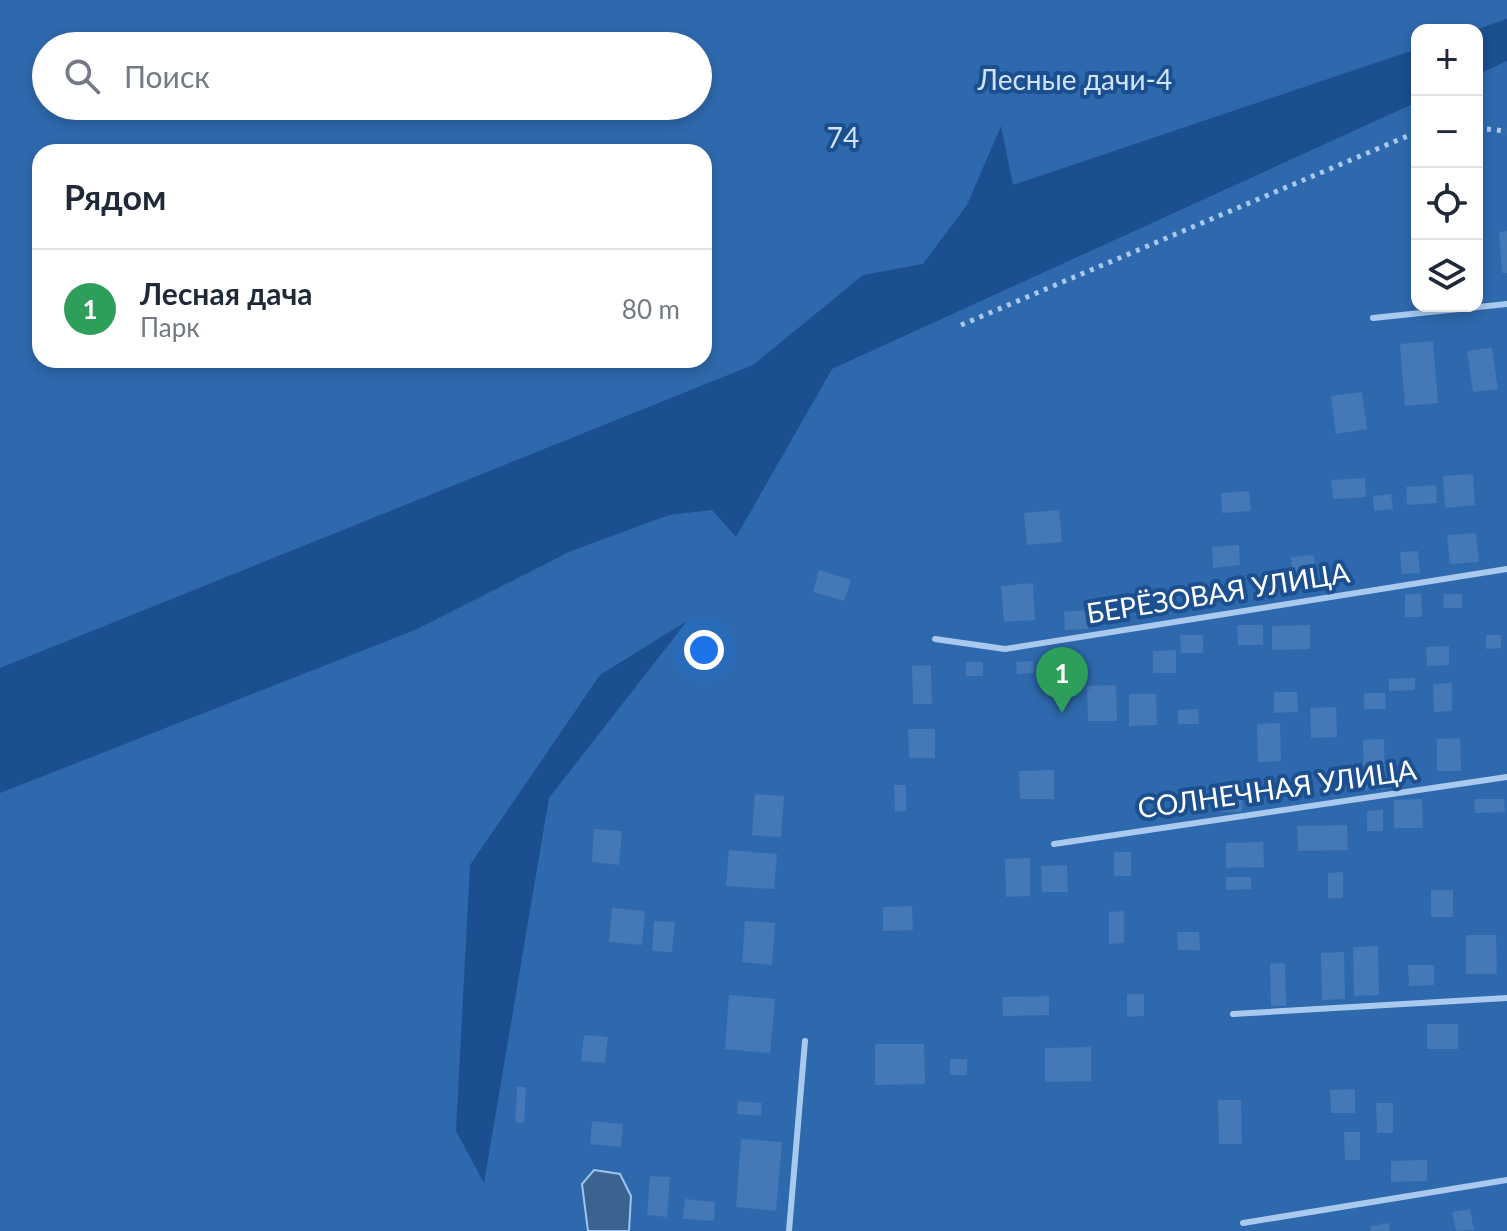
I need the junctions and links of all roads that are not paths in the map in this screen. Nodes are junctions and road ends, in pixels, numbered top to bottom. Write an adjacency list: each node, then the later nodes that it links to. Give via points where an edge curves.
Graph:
1 (1507, 304): 2 (lane)
2 (1373, 318)
3 (1507, 569): 4 (lane, БЕРЁЗОВАЯ УЛИЦА, via 1005,649)
4 (935, 639)
5 (1507, 777): 6 (lane, СОЛНЕЧНАЯ УЛИЦА)
6 (1054, 844)
7 (1507, 998): 8 (lane)
8 (1233, 1014)
9 (805, 1041): 12 (lane)
10 (1507, 1180): 11 (lane)
11 (1243, 1223)
12 (789, 1231)

